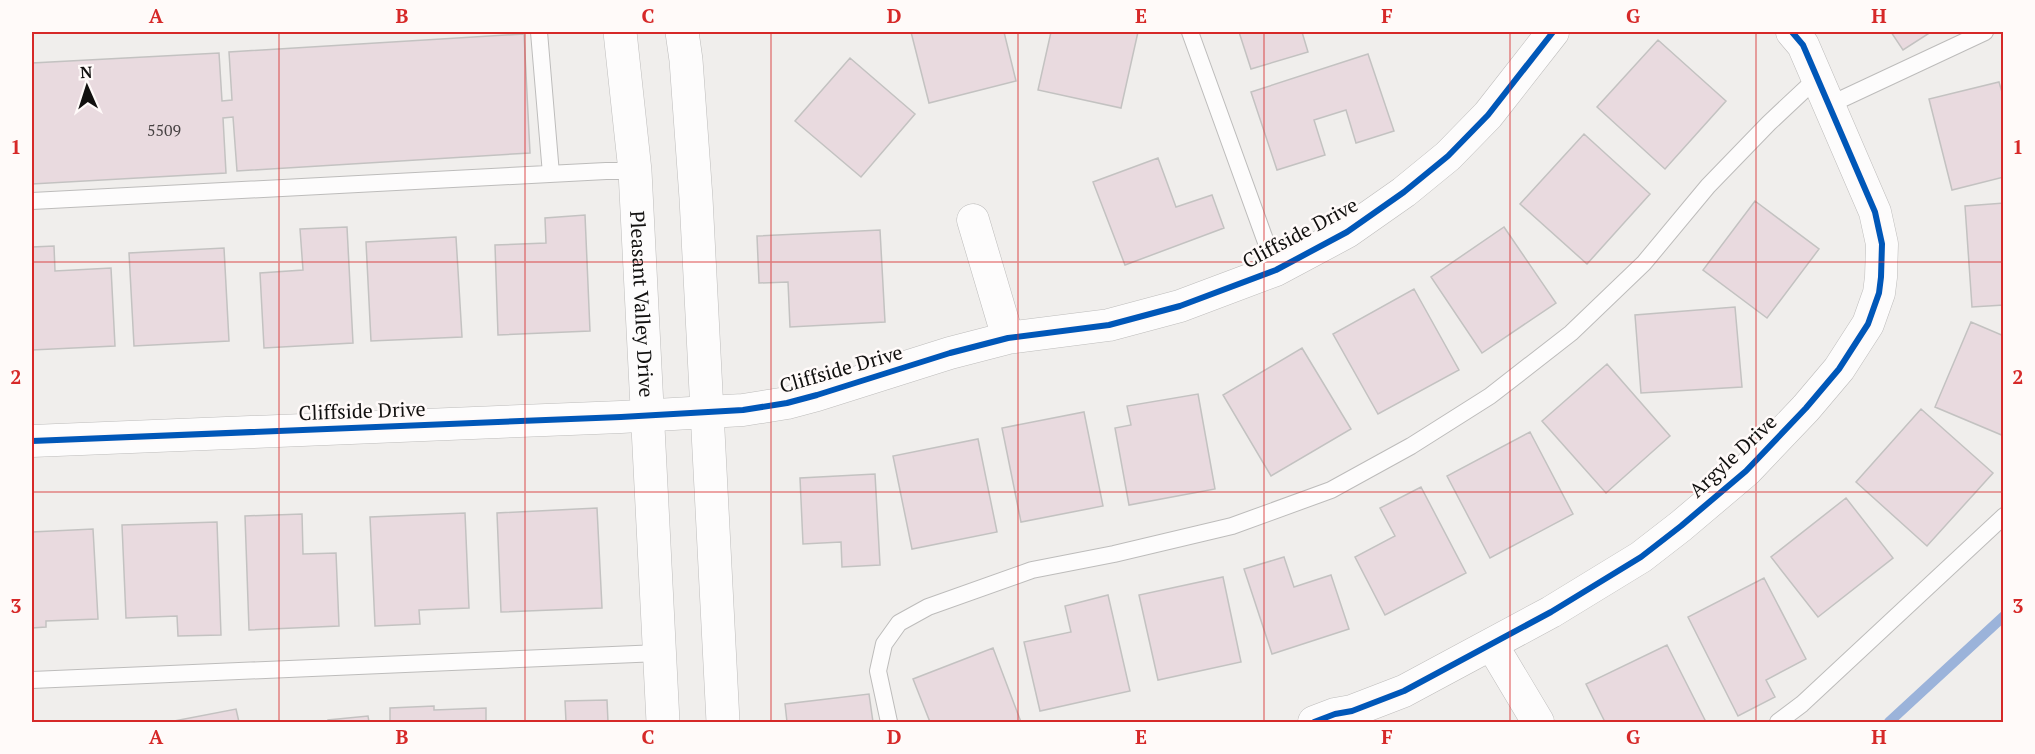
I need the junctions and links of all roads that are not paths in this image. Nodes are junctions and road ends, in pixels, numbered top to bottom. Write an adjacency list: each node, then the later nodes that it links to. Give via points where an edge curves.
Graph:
1 (539, 32): 10 (lane)
2 (620, 32): 9 (street, Pleasant Valley Drive)
3 (682, 32): 15 (street)
4 (1190, 32): 13 (lane)
5 (1553, 32): 13 (street, Cliffside Drive, via 1488,115 1448,156 1347,232)
6 (1792, 32): 8 (street, Argyle Drive, via 1803,45)
7 (1985, 32): 8 (lane)
8 (1823, 92): 19 (street, Argyle Drive, via 1875,212 1882,244 1879,293 1868,324 1839,369 1746,471 1641,557); 24 (lane, via 1769,123 1708,186 1644,263 1571,333 1490,396 1412,446 1331,490 1232,526 1032,570 928,607 899,623 884,644 878,671)
9 (635, 171): 10 (lane); 16 (street, Pleasant Valley Drive)
10 (551, 174): 11 (lane)
11 (32, 201)
12 (973, 220): 14 (street)
13 (1276, 270): 14 (street, Cliffside Drive, via 1180,306 1119,322)
14 (1008, 338): 15 (street, Cliffside Drive, via 788,403)
15 (708, 412): 16 (street, Cliffside Drive); 23 (street)
16 (647, 416): 17 (street, Cliffside Drive); 20 (street, Pleasant Valley Drive)
17 (32, 441)
18 (2004, 516): 27 (lane)
19 (1492, 645): 25 (street, Argyle Drive, via 1404,691); 26 (street)
20 (659, 653): 21 (lane); 22 (street, Pleasant Valley Drive)
21 (32, 680)
22 (663, 723)
23 (723, 723)
24 (889, 723)
25 (1314, 723)
26 (1538, 723)
27 (1778, 723)

